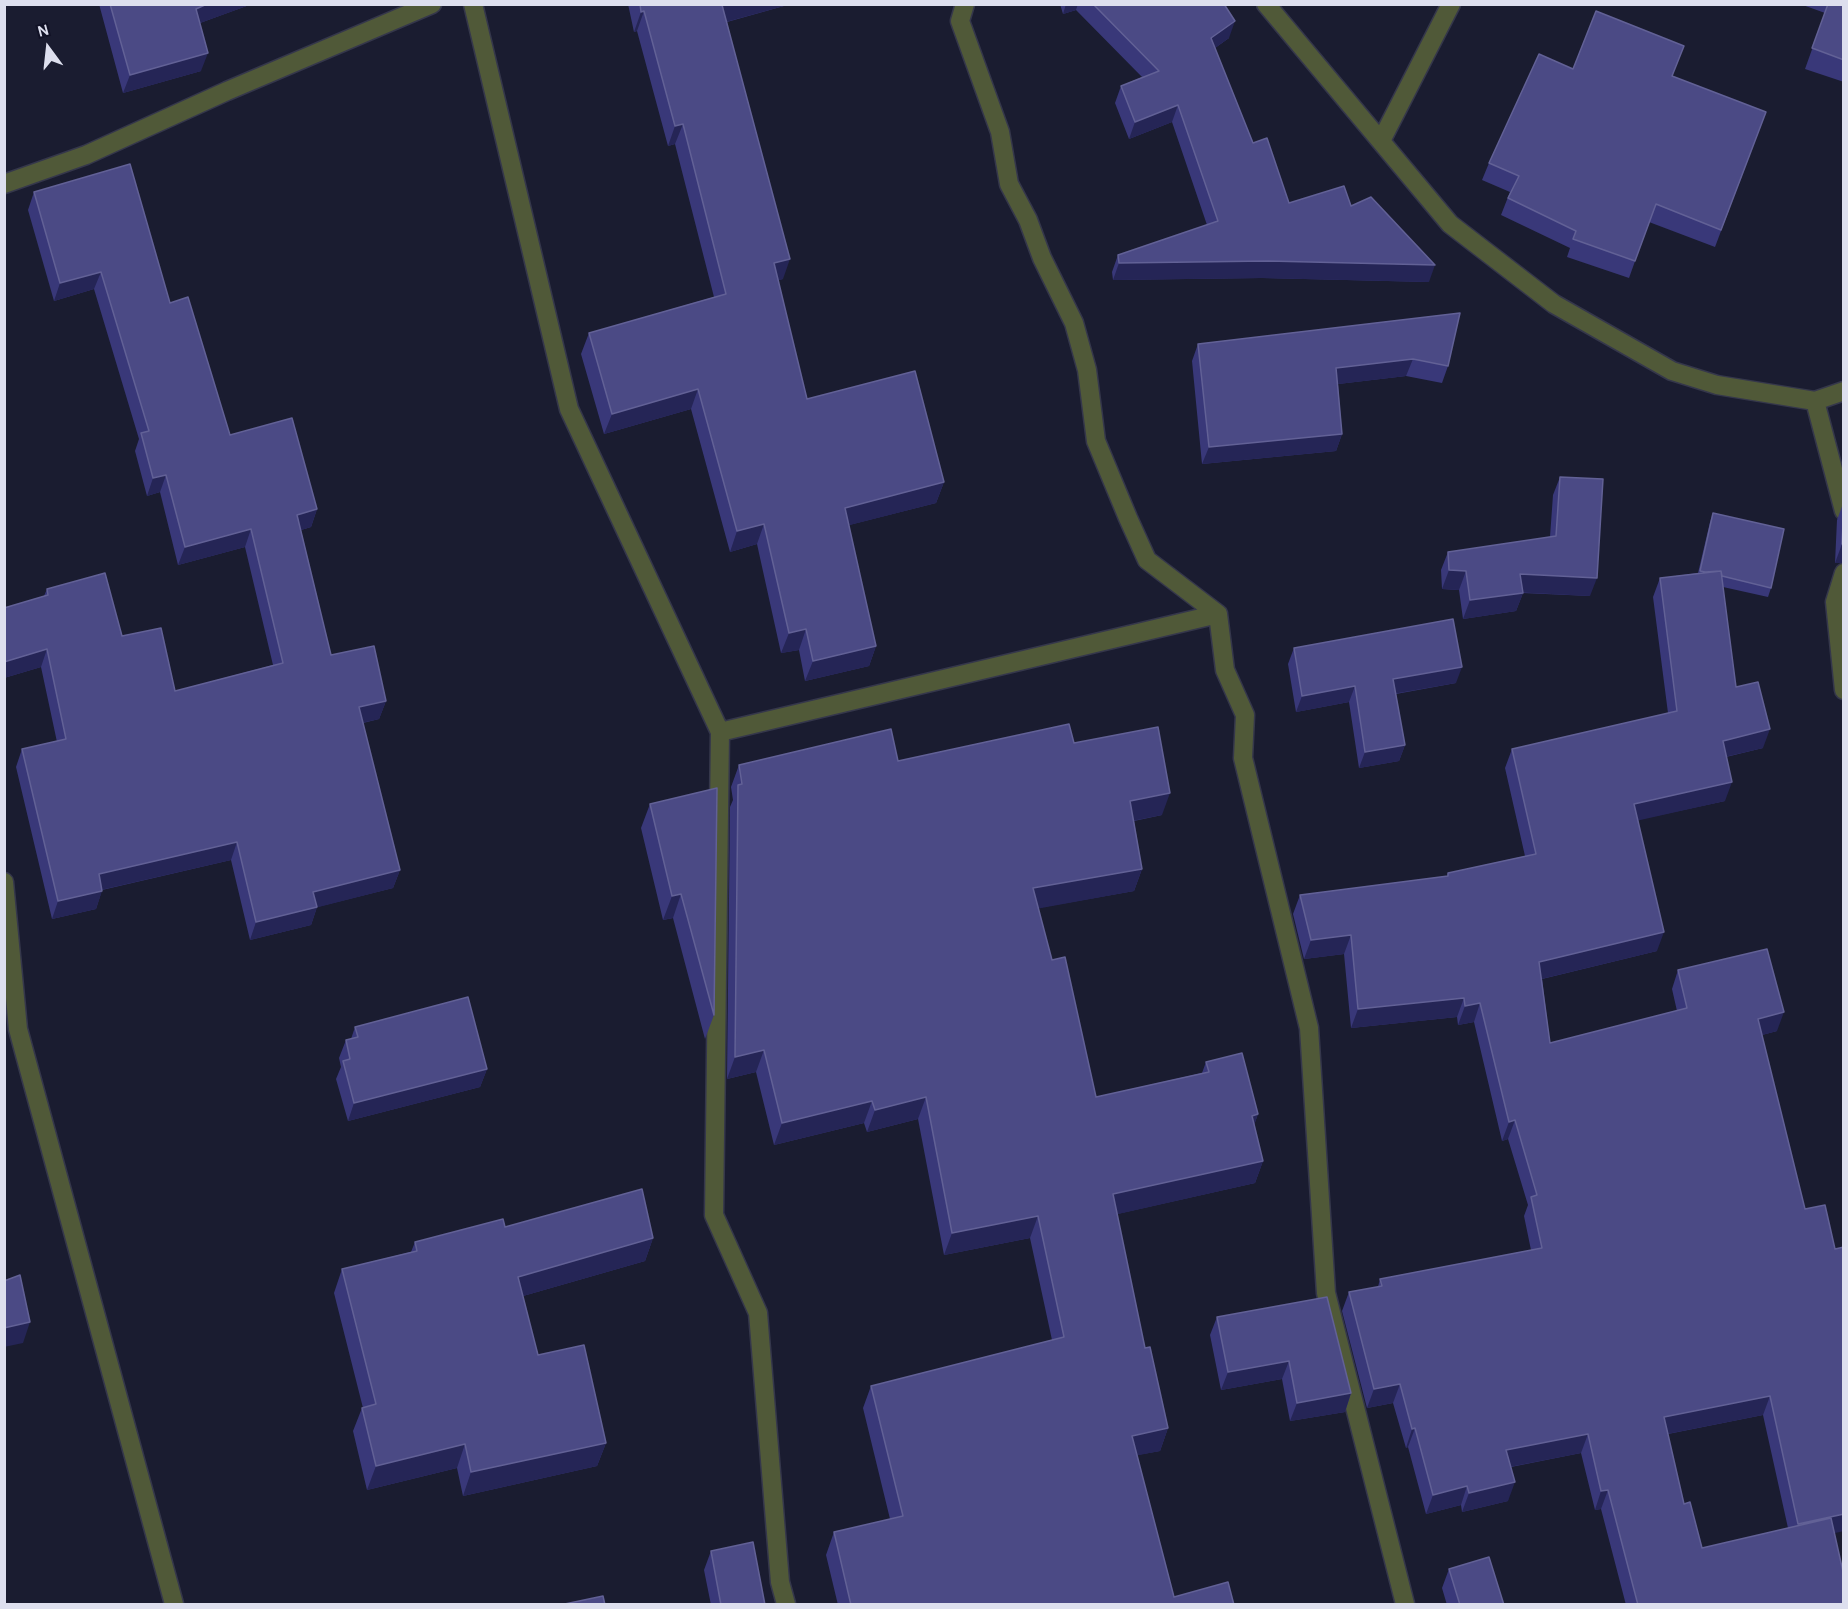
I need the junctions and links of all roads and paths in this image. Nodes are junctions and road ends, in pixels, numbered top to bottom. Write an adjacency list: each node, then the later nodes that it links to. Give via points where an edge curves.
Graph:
1 (432, 4): 7 (street, via 86,155)
2 (473, 4): 14 (street, via 569,409)
3 (965, 4): 12 (street, via 960,21 1000,132 1009,184 1074,323 1087,370 1096,441 1146,560)
4 (1266, 4): 6 (street)
5 (1450, 4): 6 (street)
6 (1381, 141): 9 (street, via 1450,224 1554,304 1672,371 1717,385)
7 (4, 184)
8 (1844, 391): 9 (street)
9 (1815, 401): 10 (street)
10 (1844, 511)
11 (1844, 573): 13 (street, via 1835,602)
12 (1218, 614): 14 (street); 19 (street, via 1225,670 1245,714 1243,758 1309,1028 1326,1293)
13 (1844, 690)
14 (720, 732): 18 (street, via 714,1215 758,1313 780,1581)
15 (4, 882): 16 (street)
16 (11, 1031): 17 (street)
17 (174, 1605)
18 (786, 1605)
19 (1405, 1605)

